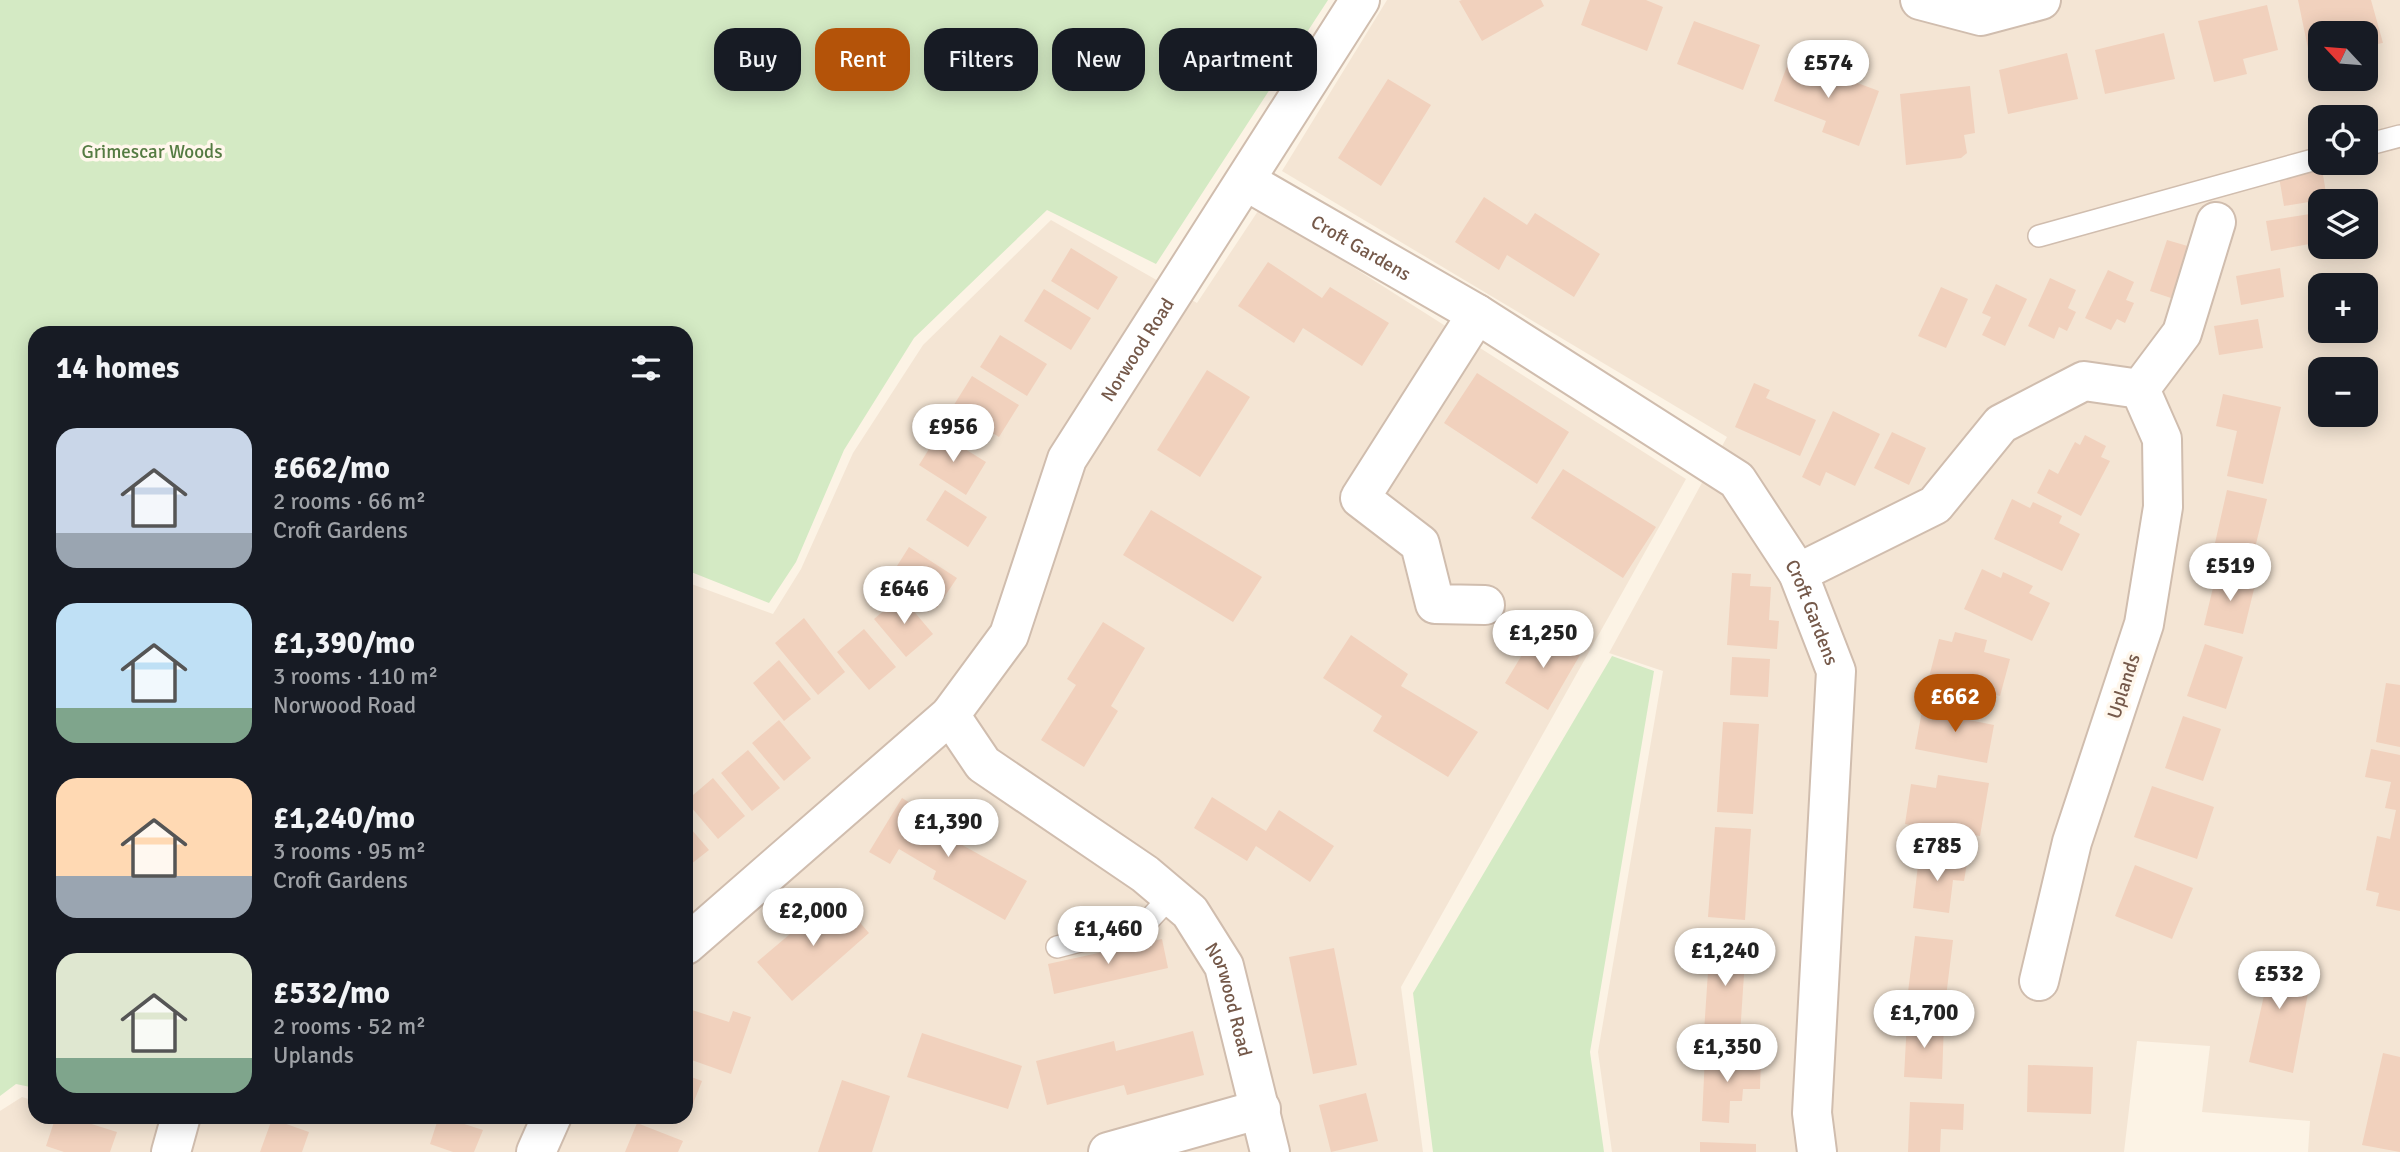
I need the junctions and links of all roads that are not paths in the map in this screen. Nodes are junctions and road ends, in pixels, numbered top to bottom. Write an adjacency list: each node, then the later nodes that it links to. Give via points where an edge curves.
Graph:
1 (1360, 0): 8 (street, Norwood Road)
2 (1920, 0): 4 (street)
3 (2041, 0): 4 (street)
4 (1983, 8)
5 (2400, 136): 6 (lane)
6 (2378, 142)
7 (2308, 161): 10 (lane)
8 (1246, 181): 11 (street, Croft Gardens); 15 (street, Norwood Road, via 1067,459 1009,635)
9 (2216, 222): 12 (street, via 2182,334)
10 (2039, 236)
11 (1477, 314): 13 (street, Croft Gardens, via 1737,480); 14 (street, via 1360,498 1420,544 1435,604)
12 (2140, 389): 13 (street, via 2084,381 2001,424 1936,505); 19 (street, Uplands, via 2162,439 2163,507 2146,611 2072,842)
13 (1798, 572): 27 (street, Croft Gardens, via 1836,671 1812,1113)
14 (1485, 606)
15 (950, 715): 16 (street, Norwood Road, via 983,764); 17 (street, Norwood Road)
16 (1171, 895): 18 (lane, via 1145,924); 20 (street, Norwood Road, via 1190,912 1224,966)
17 (693, 938)
18 (1057, 947)
19 (2039, 981)
20 (1261, 1109): 25 (street); 26 (street, Norwood Road)
21 (179, 1124): 23 (street)
22 (549, 1124): 24 (street)
23 (171, 1152)
24 (537, 1152)
25 (1108, 1152)
26 (1270, 1152)
27 (1817, 1152)

